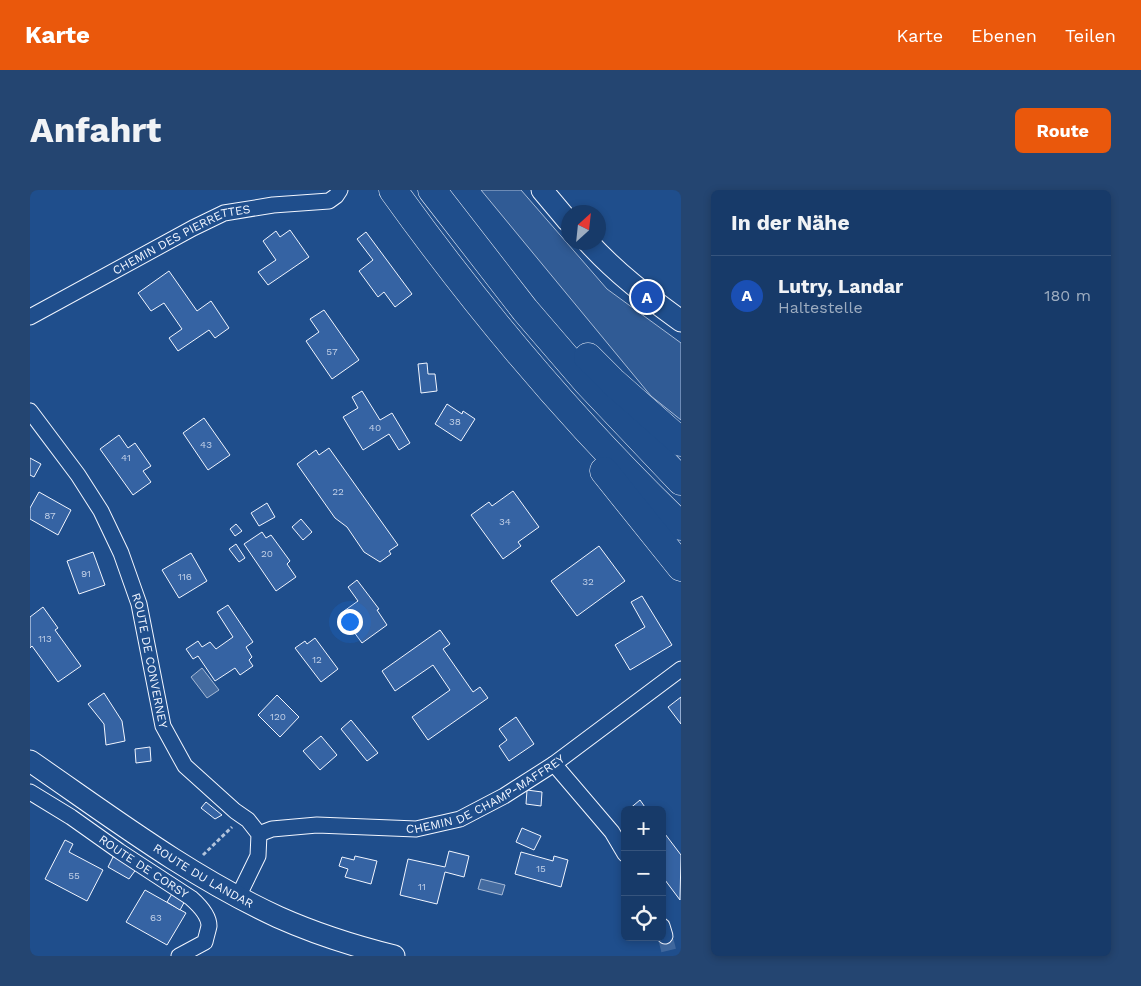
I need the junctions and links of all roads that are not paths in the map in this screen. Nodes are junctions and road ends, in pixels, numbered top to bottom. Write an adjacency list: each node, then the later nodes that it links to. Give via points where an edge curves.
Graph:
1 (340, 190): 9 (street, CHEMIN DES PIERRETTES, via 329,201 224,213)
2 (393, 190): 8 (highway)
3 (432, 190): 6 (highway)
4 (542, 190): 5 (main road)
5 (561, 213)
6 (470, 239): 12 (highway, via 612,381); 13 (highway, via 587,382)
7 (595, 250): 10 (main road, via 647,297)
8 (462, 282): 14 (highway, via 607,452); 15 (highway, via 562,420)
9 (30, 317)
10 (681, 321)
11 (30, 411): 20 (street, ROUTE DE CONVERNEY, via 88,489 122,554 139,604 162,726 169,740 185,766 248,820)
12 (681, 442)
13 (681, 480)
14 (681, 526)
15 (681, 567)
16 (681, 669): 18 (street, CHEMIN DE CHAMP-MAFFREY)
17 (30, 761): 22 (main road, ROUTE DU LANDAR, via 136,834)
18 (554, 764): 20 (street, CHEMIN DE CHAMP-MAFFREY, via 460,819 416,829 317,825 272,829); 21 (street, via 612,832)
19 (30, 792): 23 (street, ROUTE DE CORSY, via 71,816 199,904 209,924 205,942)
20 (259, 834): 22 (street, via 258,856)
21 (623, 851)
22 (238, 897): 24 (main road, ROUTE DU LANDAR, via 320,934)
23 (179, 956)
24 (394, 956)

